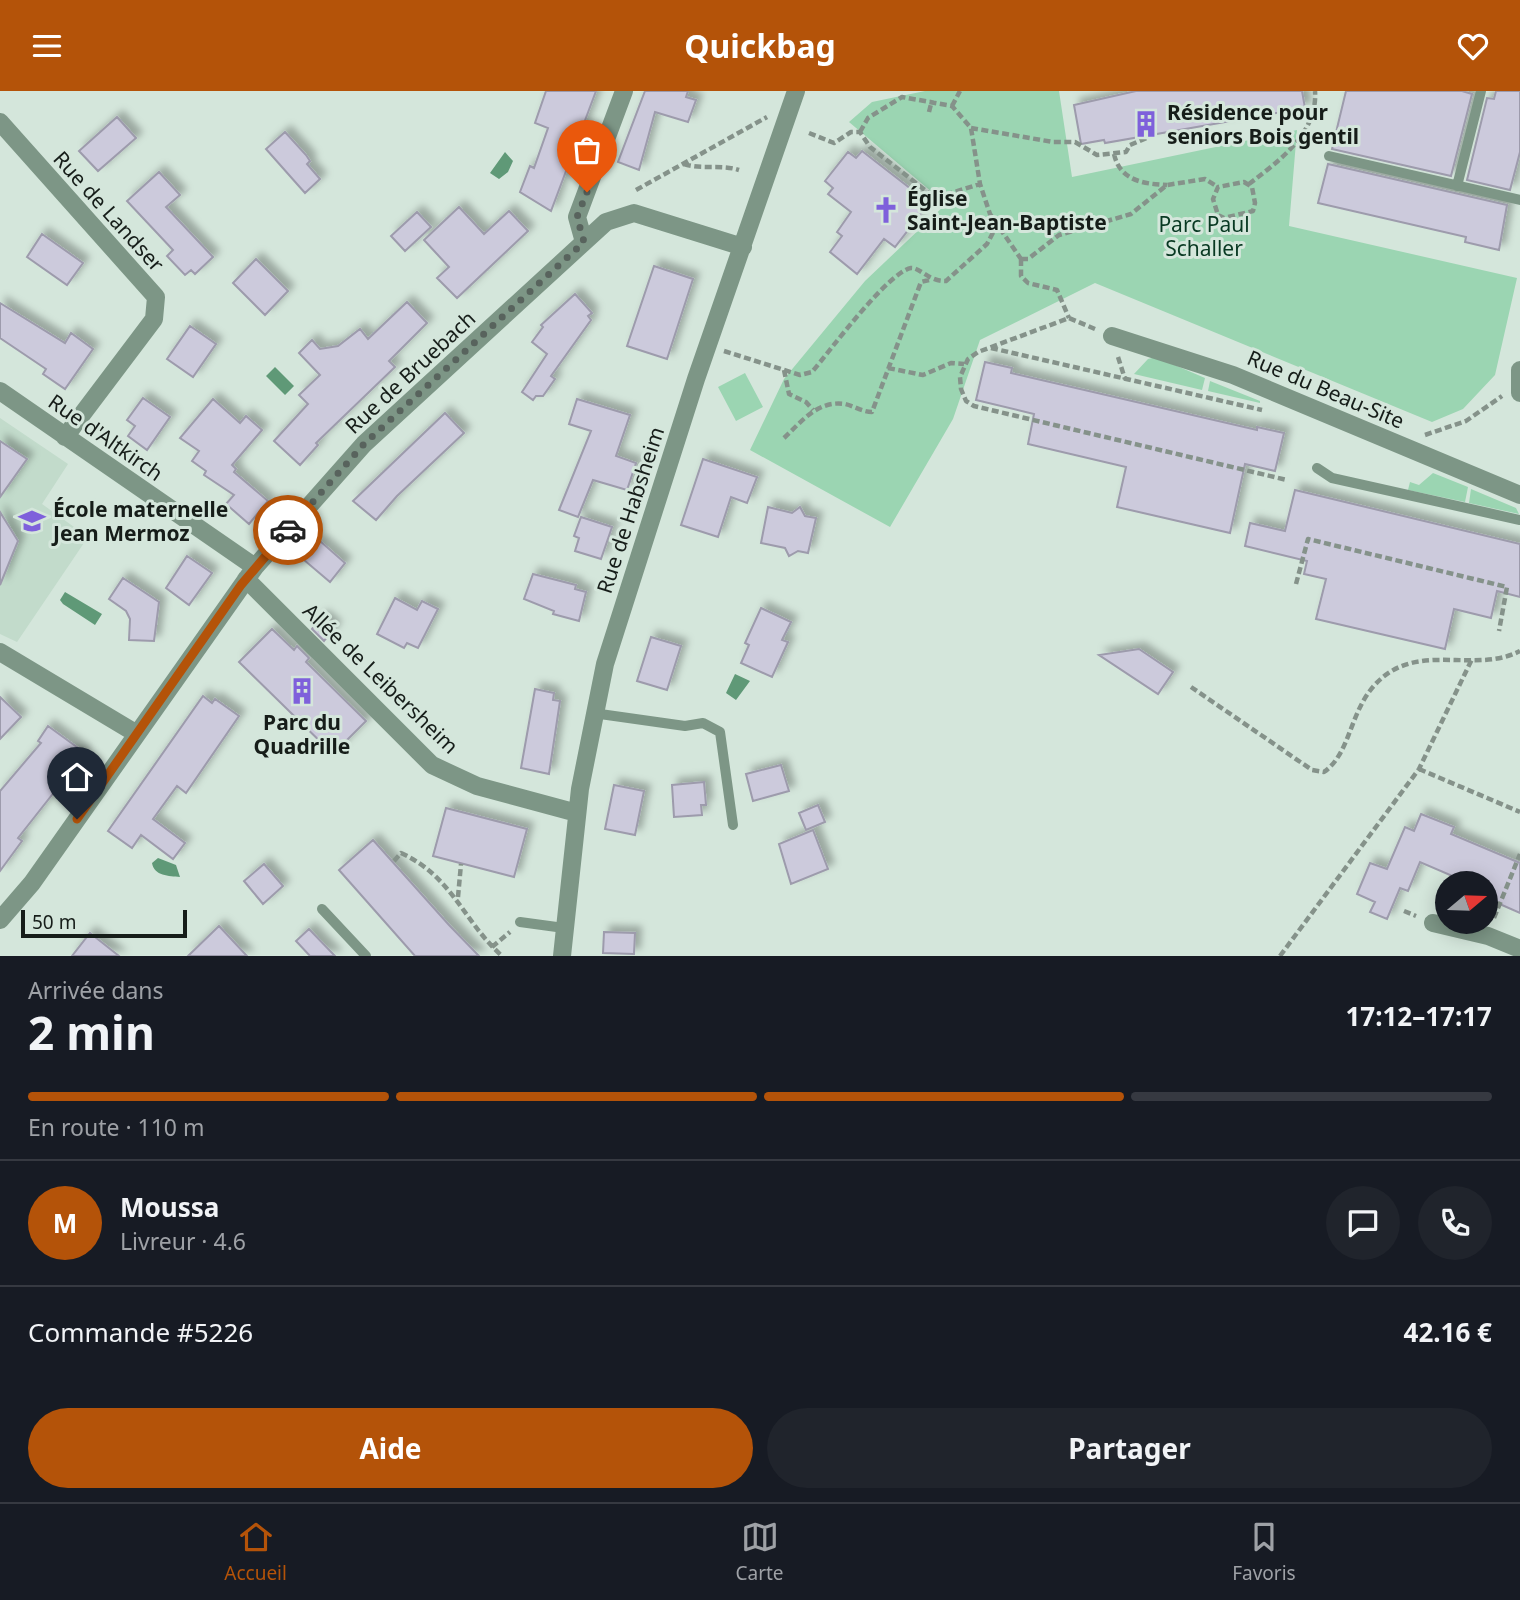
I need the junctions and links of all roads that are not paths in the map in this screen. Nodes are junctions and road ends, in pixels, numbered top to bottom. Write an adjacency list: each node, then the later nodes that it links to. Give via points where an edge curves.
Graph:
1 (624, 91): 8 (street, via 577,217)
2 (796, 91): 9 (street, Rue de Habsheim)
3 (1481, 91): 6 (lane)
4 (0, 122): 14 (street, Rue de Landser, via 156,297 154,319)
5 (1329, 156): 6 (lane)
6 (1457, 185): 7 (lane)
7 (1520, 200)
8 (584, 242): 9 (street, Rue de Bruebach, via 606,222 634,213); 18 (street, Rue de Bruebach, via 364,444)
9 (743, 247): 20 (street, Rue de Habsheim, via 624,599)
10 (1112, 336): 16 (street, Rue du Beau-Site, via 1233,375)
11 (1520, 370): 13 (street)
12 (0, 391): 14 (street, Rue d'Altkirch)
13 (1511, 394)
14 (65, 437): 18 (street, Rue d'Altkirch)
15 (1317, 468): 17 (lane, via 1332,478)
16 (1520, 495)
17 (1520, 520)
18 (250, 573): 21 (street, Rue de Bruebach); 22 (street, Allée de Leibersheim, via 432,765 477,786)
19 (0, 652): 21 (street)
20 (593, 713): 22 (street, Rue de Habsheim); 23 (lane, via 685,726 703,723 720,732)
21 (137, 734): 25 (street, Rue de Bruebach, via 33,883)
22 (577, 813): 28 (street, Rue de Habsheim)
23 (733, 825)
24 (321, 909): 30 (lane)
25 (0, 920)
26 (520, 922): 28 (lane)
27 (1433, 923): 29 (street)
28 (564, 928): 31 (street, Rue de Habsheim)
29 (1520, 949)
30 (366, 956)
31 (562, 956)

